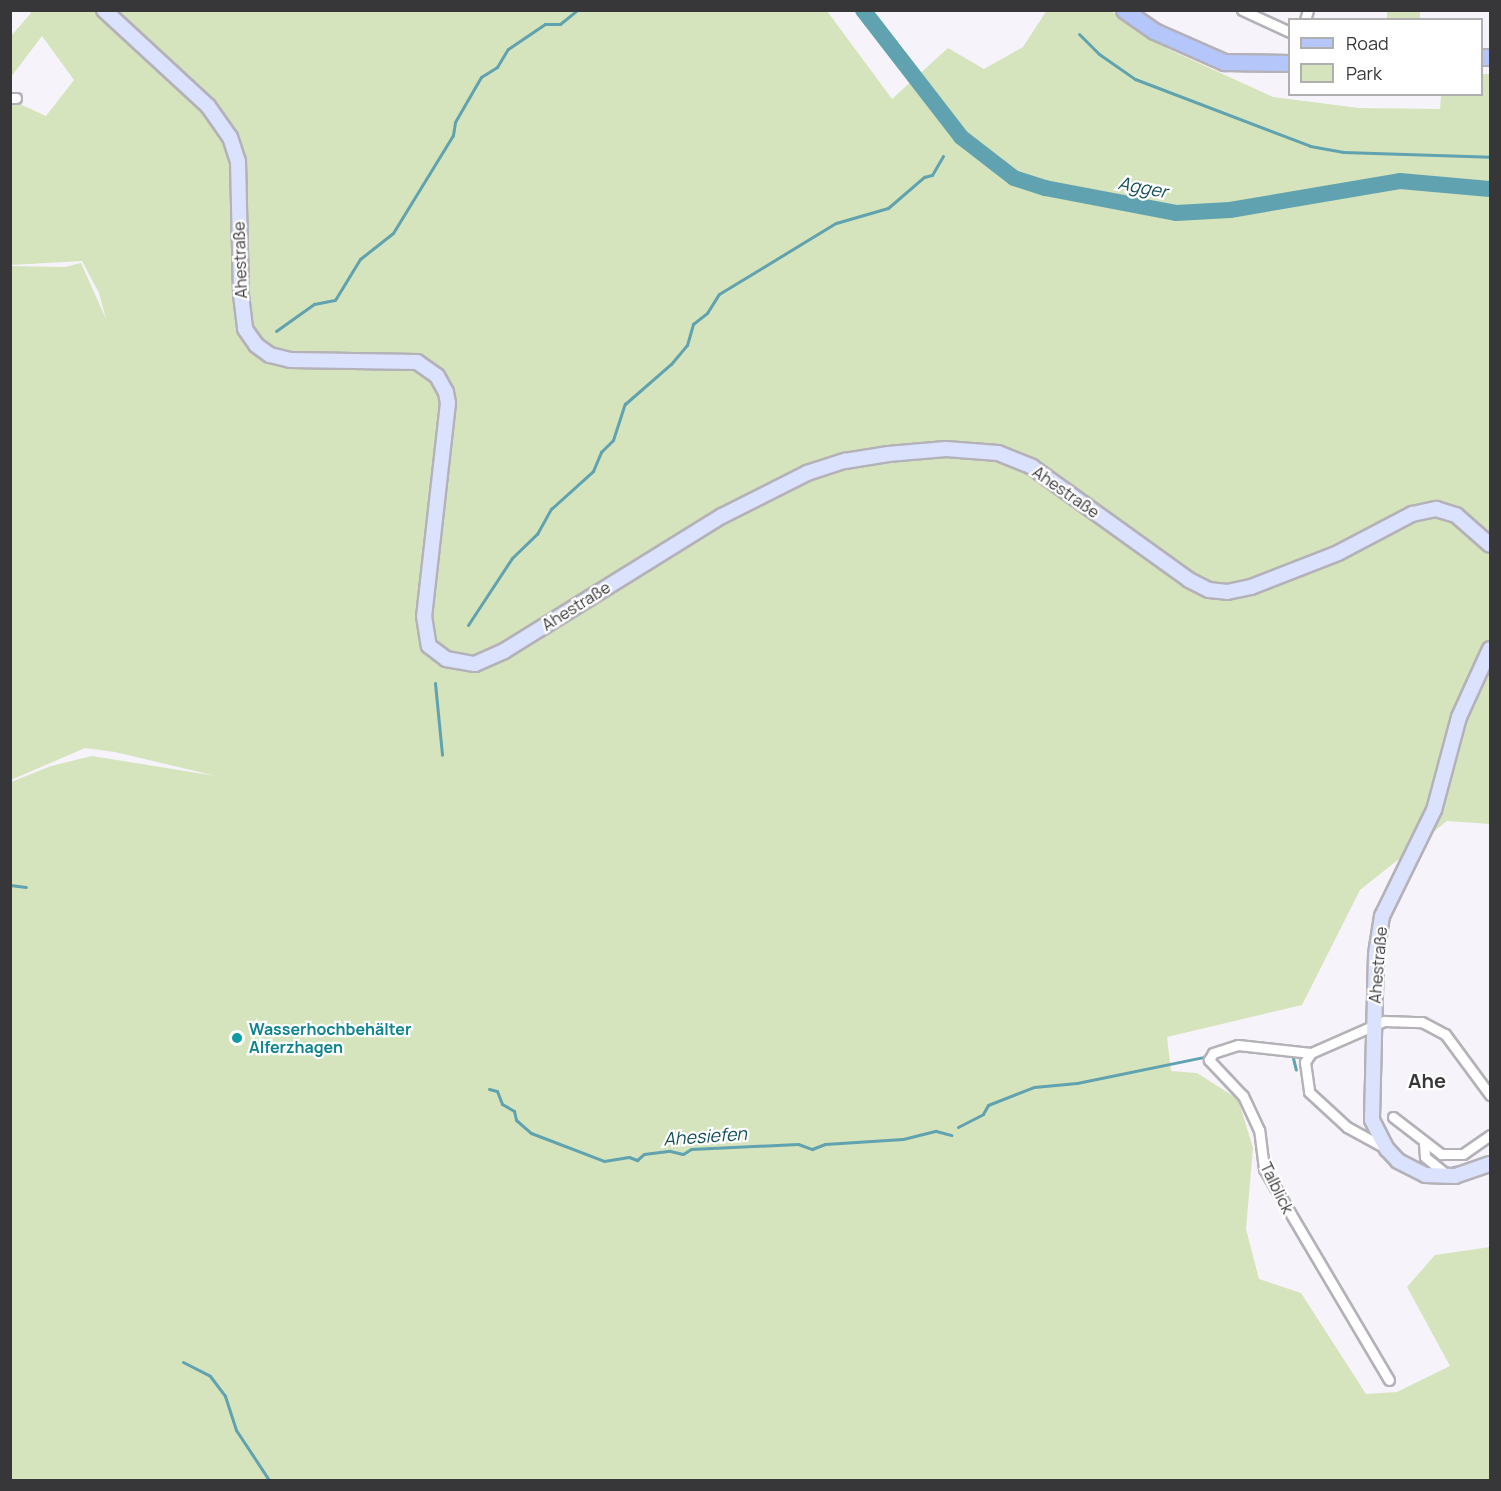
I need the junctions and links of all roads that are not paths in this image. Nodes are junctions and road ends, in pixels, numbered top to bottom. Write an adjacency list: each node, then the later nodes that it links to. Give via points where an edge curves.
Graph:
1 (104, 10): 6 (main road, Ahestraße, via 208,106 230,136 238,161 240,295 245,329 256,345 270,355 290,360 417,362 437,376 446,392 424,616 429,646 446,659 475,663 504,651 722,516 807,473 844,461 888,454 946,449 998,453 1032,467 1189,580 1209,590 1227,592 1251,587 1338,553 1412,514 1436,509 1456,515)
2 (1124, 10): 5 (main road, via 1154,31 1224,62)
3 (1242, 10): 4 (street)
4 (1288, 31)
5 (1288, 63)
6 (1491, 545)
7 (1491, 649): 8 (main road, Ahestraße, via 1460,717 1434,810 1382,916)
8 (1373, 1029): 9 (street, Talblick); 10 (street, Talblick, via 1384,1022 1400,1020 1422,1022 1444,1034); 14 (main road, Ahestraße, via 1372,1120)
9 (1311, 1053): 14 (street, via 1305,1062 1309,1092 1347,1127); 17 (street, Talblick, via 1238,1045 1213,1053 1209,1060 1249,1107 1259,1130 1264,1169)
10 (1491, 1095)
11 (1393, 1117): 13 (street)
12 (1491, 1135): 13 (street, via 1463,1154 1441,1154)
13 (1424, 1143): 16 (street, via 1425,1157)
14 (1387, 1149): 16 (main road, Ahestraße, via 1411,1169)
15 (1491, 1164): 16 (main road, Ahestraße)
16 (1448, 1177)
17 (1389, 1380)

